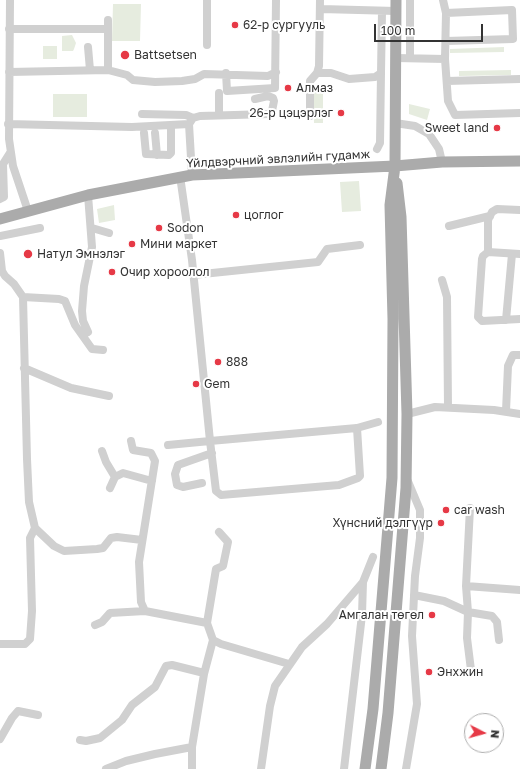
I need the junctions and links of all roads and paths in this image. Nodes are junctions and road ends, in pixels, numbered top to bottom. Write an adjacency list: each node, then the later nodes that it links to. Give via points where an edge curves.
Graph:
1 (10, 0): 14 (street)
2 (207, 0): 17 (street)
3 (320, 0): 8 (street)
4 (410, 0): 13 (street)
5 (444, 0): 10 (street)
6 (274, 1): 25 (street)
7 (396, 6): 9 (street); 12 (main road)
8 (320, 9): 9 (street); 27 (street)
9 (382, 11): 28 (street)
10 (446, 13): 16 (street); 16 (street, via 512,10 513,39)
11 (108, 20): 15 (street)
12 (396, 24): 13 (street); 19 (main road)
13 (410, 24): 20 (street)
14 (9, 29): 15 (street); 24 (street)
15 (108, 29): 23 (street)
16 (446, 41): 21 (street)
17 (207, 45)
18 (88, 47): 22 (street)
19 (396, 58): 20 (street); 39 (main road)
20 (410, 58): 21 (street)
21 (445, 59): 30 (street)
22 (90, 70): 23 (street); 24 (street)
23 (108, 70): 26 (street, via 127,75 133,80 156,82 182,81 195,79 204,74)
24 (9, 72): 32 (street)
25 (276, 72): 26 (street, via 268,76); 31 (street, via 273,90)
26 (226, 73): 31 (street)
27 (317, 73): 28 (street, via 331,73 349,79 374,77); 37 (street, via 310,81)
28 (381, 73): 44 (street, via 380,143)
29 (520, 79): 30 (street)
30 (447, 81): 34 (street, via 448,101 455,114)
31 (219, 92): 36 (street)
32 (4, 97): 40 (street)
33 (255, 99): 36 (street, via 268,96 273,98 272,111 269,114)
34 (520, 113)
35 (142, 114): 38 (street, via 186,115)
36 (219, 115): 38 (street, via 200,116)
37 (310, 116)
38 (191, 121): 41 (street); 50 (street)
39 (395, 123): 48 (street, via 415,126 429,134 439,149); 49 (main road)
40 (8, 124): 41 (street); 45 (street)
41 (171, 126): 46 (street, via 171,153)
42 (144, 133): 46 (street, via 146,154)
43 (155, 133): 46 (street)
44 (377, 149)
45 (10, 153): 53 (street, via 3,164 4,197); 55 (street)
46 (157, 155)
47 (520, 161): 48 (main road, Үйлдвэрчний эвлэлийн гудамж)
48 (442, 162): 49 (main road, Үйлдвэрчний эвлэлийн гудамж)
49 (395, 166): 50 (main road, Үйлдвэрчний эвлэлийн гудамж); 79 (main road, via 402,217); 120 (main road, via 390,205 393,319 392,478 374,709)
50 (192, 175): 51 (main road, Үйлдвэрчний эвлэлийн гудамж)
51 (180, 176): 52 (main road, Үйлдвэрчний эвлэлийн гудамж); 67 (street)
52 (88, 195): 55 (main road, Үйлдвэрчний эвлэлийн гудамж); 60 (street)
53 (0, 199)
54 (520, 210): 56 (street, via 498,210)
55 (28, 211): 57 (main road, Үйлдвэрчний эвлэлийн гудамж)
56 (490, 216): 58 (street); 64 (street)
57 (0, 219)
58 (449, 226)
59 (40, 228): 62 (street)
60 (92, 228): 61 (street); 72 (street, via 92,247 82,311 83,322)
61 (109, 233)
62 (0, 236)
63 (360, 245): 67 (street, via 327,248 318,262)
64 (488, 252): 66 (street); 71 (street, via 482,259 478,317 482,320)
65 (0, 253): 69 (street, via 2,271)
66 (516, 254): 71 (street)
67 (193, 274): 83 (street)
68 (442, 280): 77 (street, via 447,297)
69 (23, 297): 73 (street, via 65,301 75,325 92,349); 75 (street)
70 (520, 319): 71 (street)
71 (506, 320)
72 (88, 332)
73 (103, 350)
74 (520, 355): 78 (street, via 513,355 508,366)
75 (24, 368): 76 (street, via 71,388); 94 (street, via 29,502)
76 (109, 396)
77 (448, 407): 78 (street); 79 (street, via 435,407)
78 (506, 412): 80 (street)
79 (407, 414): 88 (main road)
80 (520, 414)
81 (378, 422): 82 (street)
82 (357, 428): 83 (street); 87 (street, via 360,476 338,486 221,494 216,491)
83 (210, 440): 85 (street); 87 (street)
84 (131, 441): 90 (street, via 133,450 151,453 155,461)
85 (168, 445)
86 (102, 451): 89 (street)
87 (212, 453): 91 (street, via 178,466 175,474 177,485 183,487)
88 (406, 475): 101 (street, via 420,510); 121 (main road, via 388,713)
89 (115, 477): 90 (street, via 123,473); 92 (street)
90 (152, 481): 96 (street)
91 (202, 483)
92 (110, 488)
93 (470, 508): 99 (street)
94 (35, 528): 96 (street, via 54,546 64,551 103,548 111,538 117,537); 108 (street, via 30,538 30,639 25,644)
95 (219, 532): 104 (street, via 228,542 223,566 216,569)
96 (142, 540): 102 (street, via 139,572 141,602)
97 (373, 557): 98 (street)
98 (363, 582): 109 (street); 119 (street, via 362,615)
99 (466, 586): 100 (street); 103 (street)
100 (520, 590)
101 (414, 595): 103 (street, via 444,600); 122 (street, via 412,636 417,704)
102 (145, 611): 104 (street); 105 (street, via 110,613 102,622)
103 (468, 612): 107 (street, via 495,618); 110 (street)
104 (206, 623): 106 (street)
105 (95, 625)
106 (213, 640): 109 (street); 111 (street)
107 (500, 640)
108 (0, 644)
109 (289, 664): 118 (street, via 275,686)
110 (470, 670)
111 (204, 673): 114 (street, via 172,665 166,666 154,686 132,705 122,720 100,738); 115 (street)
112 (38, 715): 113 (street, via 18,711)
113 (0, 739)
114 (80, 740)
115 (192, 747): 116 (street, via 126,761); 117 (street)
116 (106, 769)
117 (192, 769)
118 (261, 769)
119 (344, 769)
120 (366, 769)
121 (381, 769)
122 (406, 769)

